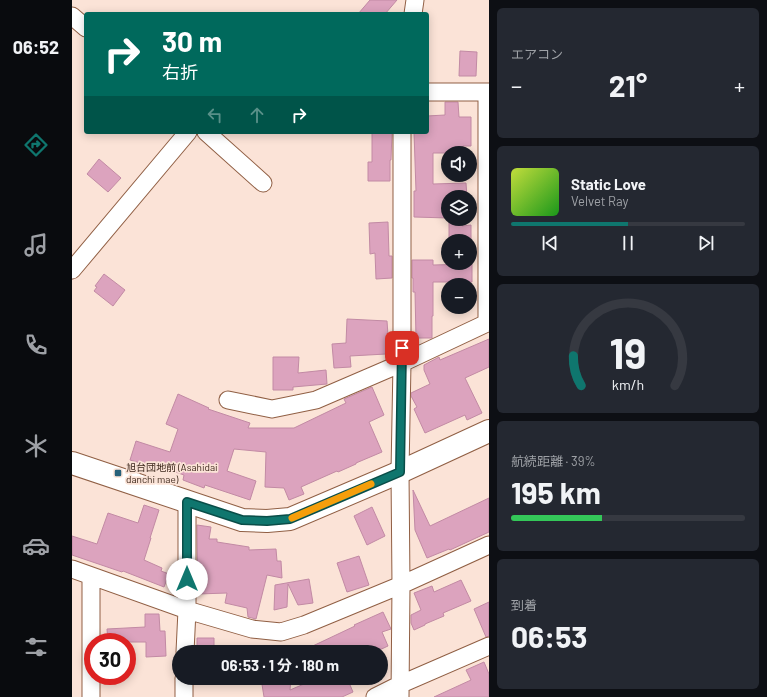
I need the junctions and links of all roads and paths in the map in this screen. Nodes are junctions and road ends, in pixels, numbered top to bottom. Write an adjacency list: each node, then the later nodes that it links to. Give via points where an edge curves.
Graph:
1 (415, 0): 2 (street)
2 (413, 12)
3 (72, 16): 4 (street)
4 (84, 26)
5 (429, 92): 6 (street)
6 (488, 92): 12 (street)
7 (186, 134): 11 (street)
8 (208, 134): 10 (street)
9 (402, 134): 13 (street)
10 (263, 183)
11 (72, 270)
12 (488, 322): 13 (street)
13 (402, 363): 14 (street, via 316,400 272,409); 17 (street)
14 (228, 400)
15 (489, 431): 17 (street)
16 (72, 463): 18 (street)
17 (400, 472): 18 (street, via 290,519 242,520); 22 (street)
18 (187, 502): 23 (street)
19 (489, 545): 22 (street)
20 (72, 569): 21 (street)
21 (91, 576): 23 (street); 28 (street)
22 (401, 585): 23 (street, via 281,632 252,629); 27 (street)
23 (187, 610): 24 (street)
24 (185, 645)
25 (489, 646): 27 (street)
26 (184, 685): 29 (street)
27 (400, 691): 30 (street)
28 (91, 697)
29 (184, 697)
30 (375, 697)

